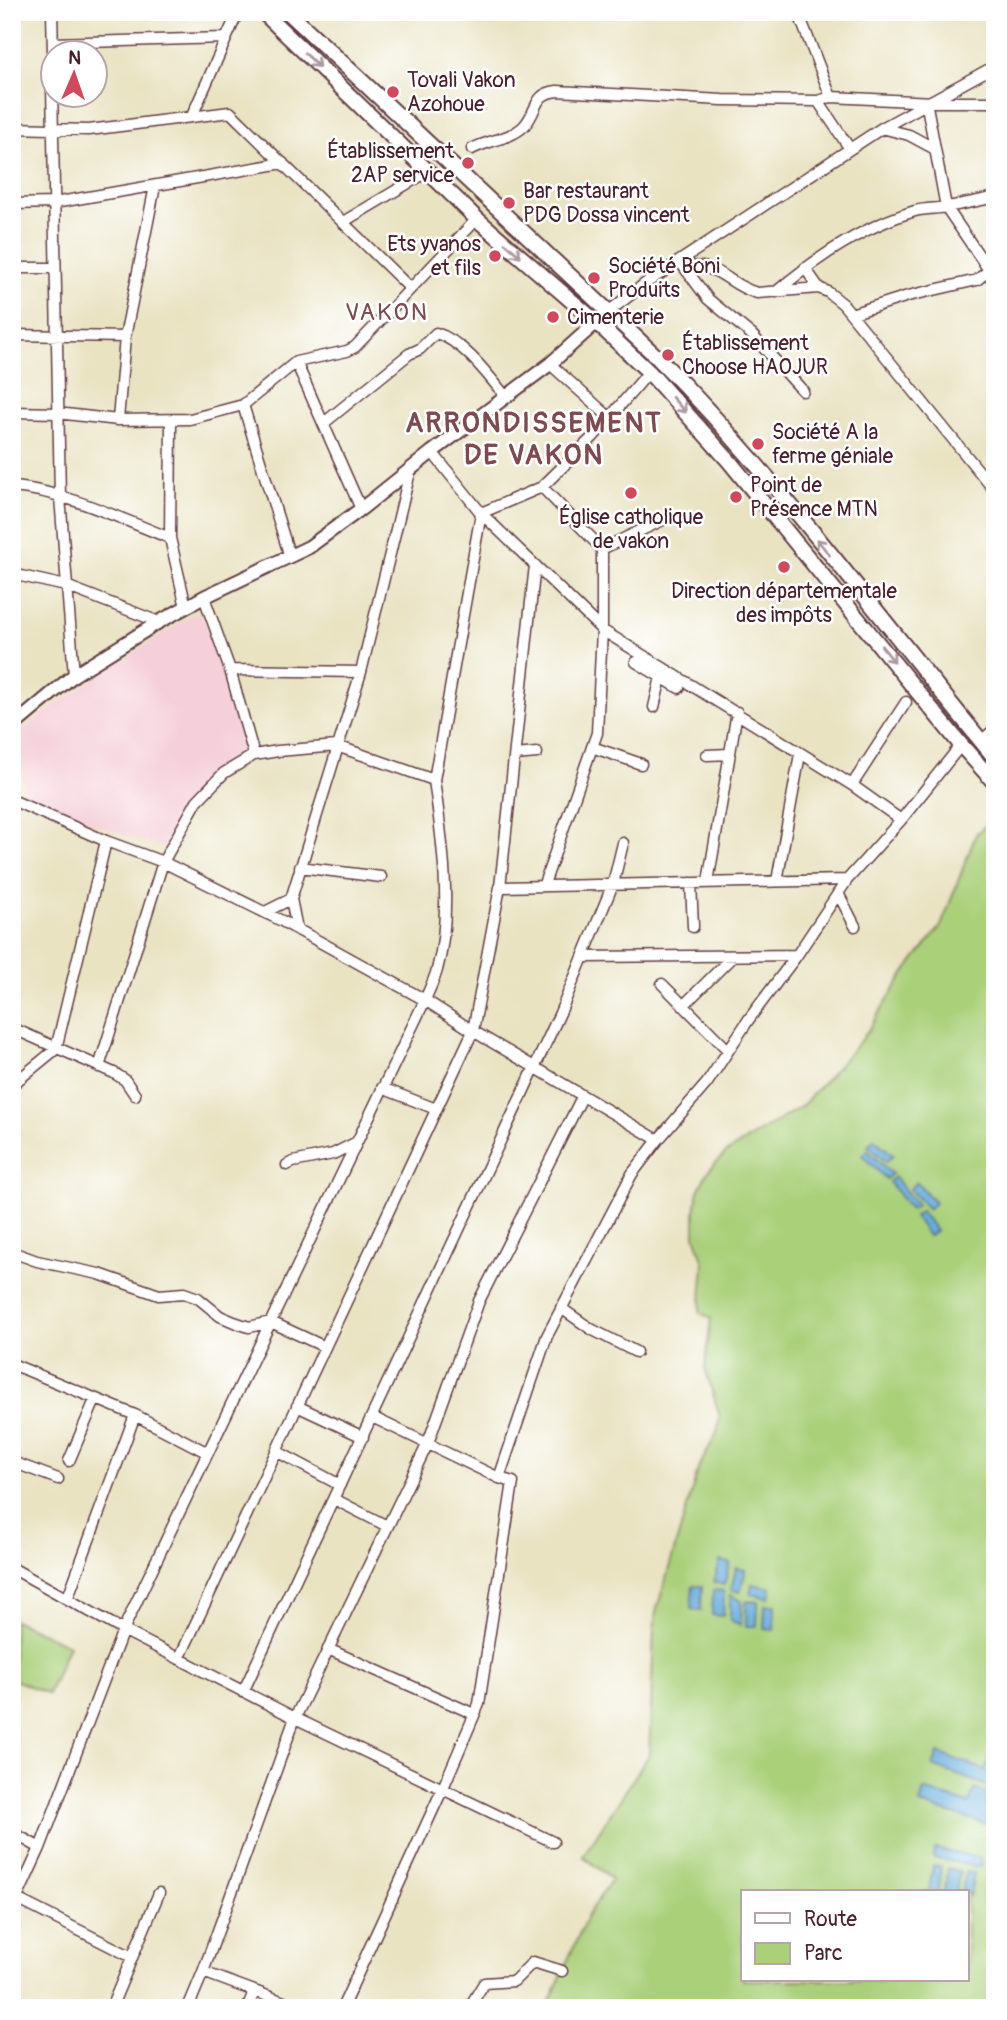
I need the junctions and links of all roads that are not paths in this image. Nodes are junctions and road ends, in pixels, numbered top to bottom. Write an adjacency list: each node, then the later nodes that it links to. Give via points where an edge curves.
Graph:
1 (52, 12): 6 (street)
2 (237, 12): 7 (street)
3 (263, 12): 23 (highway, one-way to 23)
4 (288, 12): 39 (highway)
5 (798, 12): 10 (street)
6 (53, 38)
7 (224, 38): 8 (street); 15 (street)
8 (108, 45)
9 (995, 66): 13 (street)
10 (831, 97): 11 (street); 13 (street)
11 (818, 101): 19 (street, via 545,92 524,125); 20 (street)
12 (995, 102): 13 (street)
13 (930, 104): 17 (street); 21 (street)
14 (52, 108): 18 (street)
15 (192, 116): 18 (street, via 89,130); 22 (street, via 230,112)
16 (12, 128): 18 (street)
17 (882, 128): 20 (street); 21 (street)
18 (52, 129): 26 (street)
19 (472, 149)
20 (850, 149): 31 (street)
21 (935, 149): 28 (street)
22 (283, 163): 24 (street); 30 (street)
23 (427, 172): 29 (highway); 30 (street)
24 (155, 186): 26 (street); 44 (street)
25 (995, 197): 28 (street)
26 (54, 203): 27 (street); 33 (street)
27 (12, 204)
28 (946, 207): 34 (street, via 898,217); 35 (street)
29 (477, 219): 36 (street); 41 (highway, one-way to 41)
30 (343, 222): 36 (street)
31 (682, 264): 38 (street, via 708,267 748,291); 39 (street); 48 (street, via 708,299 752,335)
32 (12, 268): 33 (street)
33 (55, 268): 43 (street)
34 (804, 268): 37 (street); 38 (street)
35 (991, 275): 40 (street)
36 (410, 288): 45 (street, via 355,347)
37 (819, 288): 38 (street); 40 (street)
38 (776, 292)
39 (608, 312): 41 (main road); 87 (highway, one-way to 39, via 752,459 680,380)
40 (851, 314): 61 (street)
41 (596, 322): 46 (main road); 47 (highway)
42 (12, 335): 43 (street)
43 (56, 335): 44 (street); 52 (street)
44 (125, 337): 54 (street)
45 (296, 362): 50 (street); 56 (street)
46 (550, 364): 49 (main road); 53 (street)
47 (649, 372): 53 (street); 88 (highway, one-way to 88, via 729,461)
48 (803, 391)
49 (506, 397): 56 (street, via 473,359 436,333); 57 (main road)
50 (243, 405): 55 (street); 68 (street)
51 (12, 412): 52 (street)
52 (57, 413): 54 (street); 62 (street)
53 (609, 417): 60 (street)
54 (118, 420): 55 (street)
55 (171, 420): 66 (street)
56 (324, 423): 63 (street)
57 (432, 452): 58 (main road); 64 (street)
58 (412, 467): 63 (main road); 78 (street)
59 (12, 487): 62 (street)
60 (542, 488): 64 (street); 67 (street)
61 (995, 491)
62 (60, 497): 66 (street); 71 (street)
63 (361, 509): 68 (main road)
64 (481, 513): 69 (street); 99 (street)
65 (667, 518): 67 (street)
66 (170, 538): 73 (street)
67 (602, 549): 75 (street)
68 (290, 557): 72 (main road)
69 (535, 565): 75 (street); 92 (street)
70 (12, 574): 71 (street)
71 (66, 586): 74 (street); 80 (street)
72 (204, 597): 73 (main road); 77 (street)
73 (186, 607): 74 (main road)
74 (159, 622): 80 (main road)
75 (602, 630): 79 (street); 90 (street, via 597,733)
76 (636, 662): 79 (street)
77 (230, 670): 78 (street); 95 (street)
78 (361, 672): 89 (street)
79 (662, 673): 81 (street); 83 (street); 84 (street)
80 (74, 675): 85 (main road)
81 (678, 688)
82 (906, 702): 101 (street)
83 (654, 707)
84 (737, 712): 93 (street); 94 (street)
85 (12, 727)
86 (995, 729): 87 (street)
87 (981, 741): 97 (highway)
88 (961, 745): 100 (highway); 103 (street)
89 (337, 746): 95 (street); 99 (street); 107 (street)
90 (592, 747): 98 (street); 113 (street)
91 (537, 753): 92 (street)
92 (514, 754): 115 (street)
93 (730, 754): 96 (street); 112 (street)
94 (800, 754): 101 (street); 110 (street)
95 (254, 755): 106 (street, via 223,773 197,801)
96 (707, 755)
97 (995, 758)
98 (641, 764)
99 (434, 780): 126 (street, via 443,870 442,936 437,970)
100 (995, 783)
101 (852, 785): 103 (street)
102 (12, 800): 104 (street)
103 (901, 820): 109 (street)
104 (106, 841): 106 (street); 130 (street)
105 (623, 843): 114 (street)
106 (163, 862): 118 (street); 132 (street)
107 (300, 867): 108 (street); 117 (street)
108 (381, 877)
109 (847, 880): 110 (street); 116 (street)
110 (778, 881): 112 (street)
111 (691, 883): 112 (street); 114 (street); 120 (street)
112 (708, 883)
113 (544, 884): 114 (street); 115 (street)
114 (614, 884): 124 (street)
115 (500, 887): 129 (street)
116 (838, 893): 119 (street); 122 (street)
117 (291, 899): 118 (street); 121 (street)
118 (265, 912): 121 (street)
119 (855, 926)
120 (693, 927)
121 (298, 929): 126 (street)
122 (797, 955): 123 (street); 131 (street)
123 (733, 956): 124 (street); 127 (street)
124 (585, 957): 133 (street)
125 (662, 984): 127 (street)
126 (425, 1000): 129 (street); 135 (street)
127 (683, 1006): 131 (street)
128 (12, 1028): 130 (street)
129 (473, 1031): 133 (street); 138 (street)
130 (56, 1049): 132 (street); 134 (street)
131 (728, 1051): 139 (street)
132 (99, 1067): 136 (street, via 125,1080)
133 (535, 1068): 137 (street); 151 (street)
134 (12, 1085)
135 (383, 1088): 138 (street); 140 (street)
136 (135, 1095)
137 (582, 1097): 139 (street); 153 (street, via 479,1301)
138 (436, 1109): 145 (street)
139 (658, 1140): 143 (street, via 632,1174)
140 (357, 1142): 141 (street, via 333,1154); 144 (street)
141 (287, 1165)
142 (12, 1252): 144 (street, via 159,1295 184,1293 220,1316 249,1327)
143 (561, 1308): 146 (street); 158 (street, via 547,1336)
144 (271, 1322): 145 (street); 155 (street)
145 (325, 1347): 149 (street)
146 (636, 1352)
147 (12, 1364): 148 (street)
148 (95, 1400): 150 (street); 156 (street)
149 (297, 1406): 152 (street); 154 (street)
150 (135, 1415): 155 (street); 164 (street)
151 (372, 1417): 152 (street); 153 (street)
152 (363, 1437): 160 (street)
153 (428, 1443): 158 (street); 162 (street)
154 (276, 1451): 160 (street); 167 (street)
155 (208, 1453): 165 (street)
156 (69, 1461)
157 (12, 1465): 159 (street)
158 (499, 1478): 169 (street, via 513,1482)
159 (58, 1479)
160 (340, 1485): 161 (street)
161 (334, 1499): 162 (street); 168 (street)
162 (387, 1526): 166 (street)
163 (12, 1568): 164 (street)
164 (68, 1597): 165 (street)
165 (123, 1630): 167 (street); 174 (street)
166 (328, 1649): 169 (street); 170 (street)
167 (179, 1658): 168 (street)
168 (243, 1692): 170 (street)
169 (474, 1714): 171 (street)
170 (295, 1718): 171 (street); 179 (street)
171 (443, 1788): 173 (street); 185 (street)
172 (12, 1832): 174 (street)
173 (553, 1842)
174 (40, 1848): 176 (street)
175 (159, 1893): 177 (street)
176 (14, 1902): 177 (street)
177 (132, 1957): 181 (street)
178 (562, 1971): 186 (street, via 533,1962 514,1981 484,1983)
179 (203, 1972): 180 (street); 182 (street)
180 (254, 1991): 183 (street); 184 (street)
181 (111, 2008)
182 (188, 2008)
183 (247, 2008)
184 (300, 2008)
185 (342, 2008)
186 (469, 2008)

